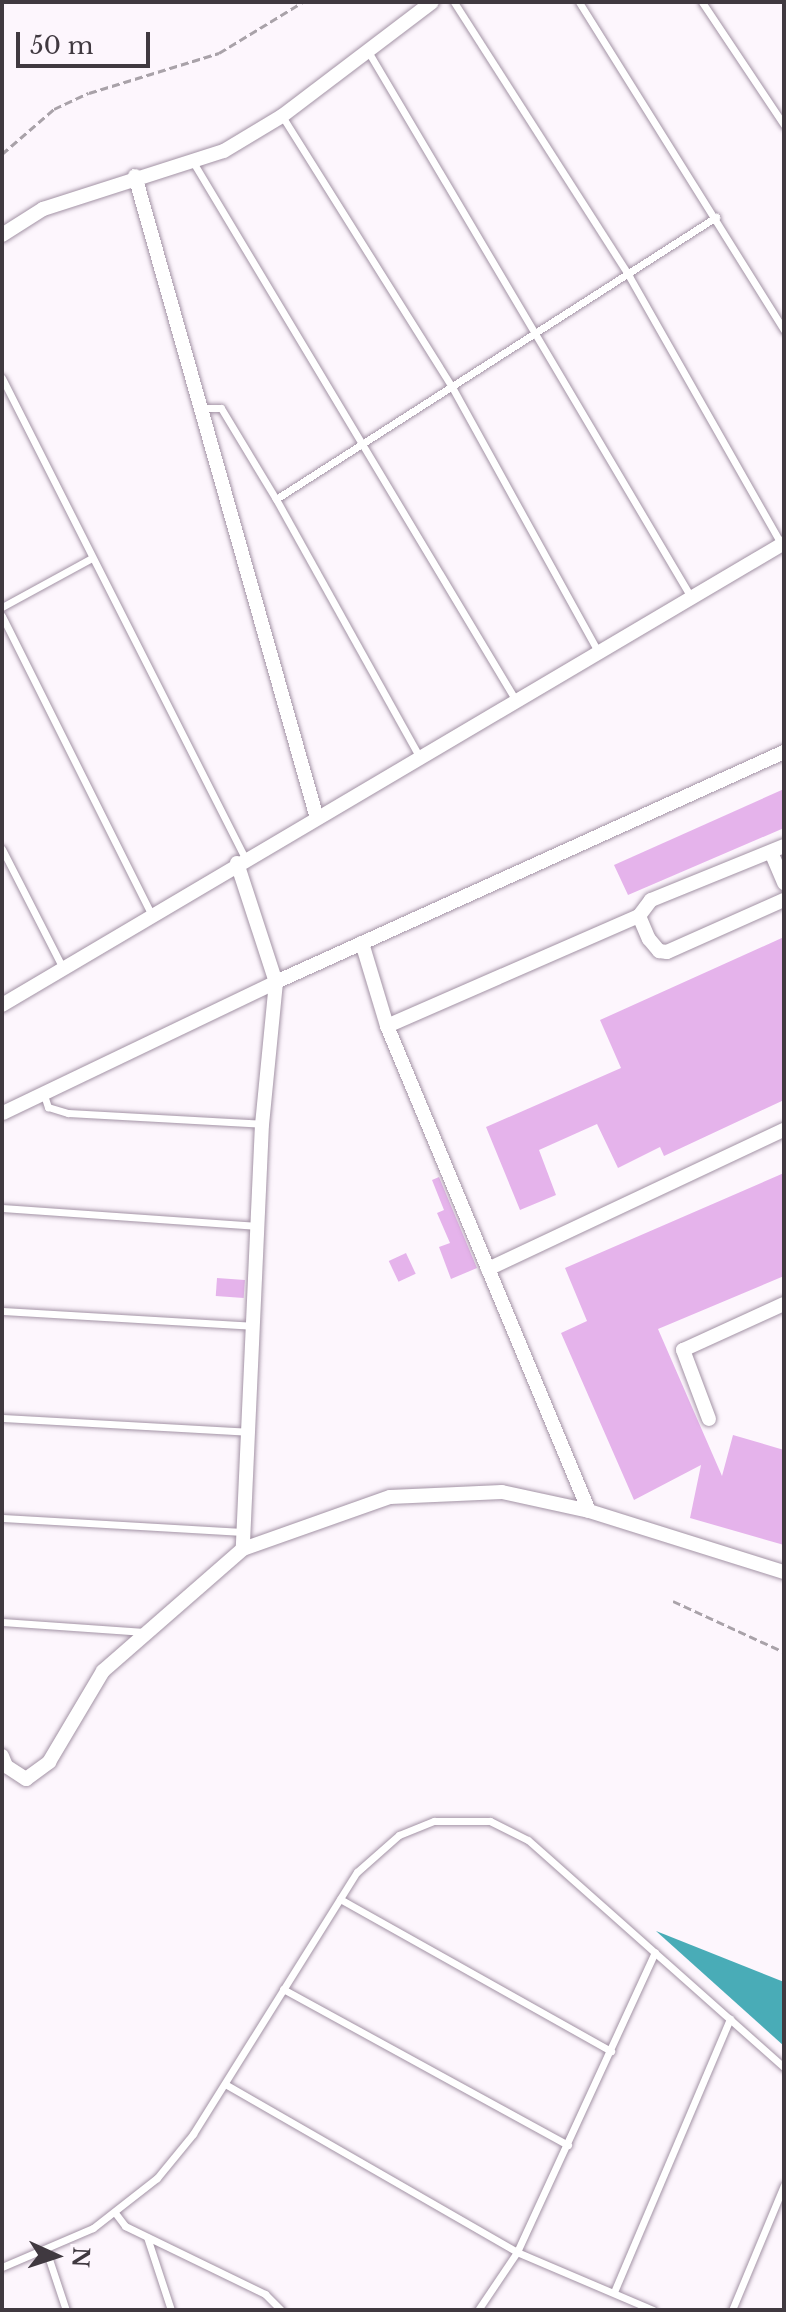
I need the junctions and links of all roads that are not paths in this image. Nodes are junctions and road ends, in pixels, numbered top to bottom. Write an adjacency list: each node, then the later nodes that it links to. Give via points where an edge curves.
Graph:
1 (432, 2): 5 (street)
2 (454, 2): 12 (lane)
3 (579, 2): 10 (lane)
4 (702, 2): 7 (lane)
5 (369, 53): 6 (street); 14 (lane)
6 (282, 116): 8 (street, via 224,151); 16 (lane)
7 (784, 125)
8 (192, 160): 9 (street); 18 (lane)
9 (135, 176): 11 (street, via 43,209); 17 (street)
10 (716, 217): 12 (lane); 13 (lane)
11 (2, 235)
12 (629, 276): 14 (lane); 20 (lane)
13 (784, 330)
14 (538, 335): 16 (lane); 22 (lane)
15 (2, 378): 21 (lane)
16 (452, 387): 18 (lane); 25 (lane)
17 (203, 408): 19 (lane, via 221,408); 29 (street)
18 (363, 440): 19 (lane); 26 (lane)
19 (276, 499): 28 (lane)
20 (783, 544): 22 (street)
21 (92, 558): 23 (lane); 32 (lane)
22 (691, 597): 25 (street)
23 (2, 607)
24 (2, 616): 35 (lane)
25 (598, 651): 26 (street)
26 (515, 699): 28 (street)
27 (784, 752): 37 (street)
28 (419, 756): 29 (street)
29 (316, 815): 32 (street)
30 (2, 849): 38 (lane)
31 (777, 849): 33 (street); 36 (street, via 651,900)
32 (241, 861): 35 (street); 39 (street)
33 (784, 883)
34 (784, 900): 36 (street, via 667,952 649,939)
35 (152, 915): 38 (street)
36 (639, 916): 41 (street)
37 (362, 943): 39 (street); 41 (street)
38 (63, 968): 40 (street)
39 (276, 982): 42 (street); 44 (street)
40 (2, 1005)
41 (387, 1026): 48 (street)
42 (44, 1095): 43 (street); 44 (lane, via 48,1107 68,1113)
43 (2, 1115)
44 (262, 1124): 47 (street)
45 (784, 1130): 48 (street)
46 (2, 1208): 47 (lane)
47 (258, 1226): 51 (street)
48 (488, 1269): 55 (street)
49 (784, 1304): 53 (street, via 683,1350)
50 (2, 1311): 51 (lane)
51 (253, 1326): 54 (street)
52 (2, 1418): 54 (lane)
53 (709, 1419)
54 (249, 1432): 57 (street)
55 (589, 1511): 58 (street, via 502,1492 444,1491 343,1510); 59 (street)
56 (2, 1518): 57 (lane)
57 (244, 1532): 58 (street)
58 (243, 1549): 61 (street)
59 (784, 1572)
60 (2, 1622): 61 (lane)
61 (148, 1632): 62 (street, via 103,1671 49,1762 26,1779 6,1766)
62 (2, 1756)
63 (340, 1899): 64 (lane, via 369,1858 399,1835 434,1821 490,1821 528,1840); 65 (lane); 67 (lane)
64 (655, 1952): 66 (lane); 67 (lane)
65 (283, 1989): 69 (lane); 70 (lane)
66 (730, 2019): 68 (lane); 77 (lane)
67 (611, 2051): 70 (lane)
68 (784, 2067)
69 (225, 2084): 72 (lane, via 176,2157); 75 (lane)
70 (568, 2145): 75 (lane)
71 (784, 2185): 83 (lane)
72 (116, 2214): 73 (lane); 74 (lane)
73 (147, 2237): 79 (lane); 80 (lane, via 265,2294)
74 (46, 2250): 76 (lane); 78 (lane)
75 (517, 2252): 77 (lane); 81 (lane)
76 (2, 2267)
77 (614, 2292): 82 (lane)
78 (66, 2310)
79 (171, 2310)
80 (281, 2310)
81 (478, 2310)
82 (653, 2310)
83 (732, 2310)

